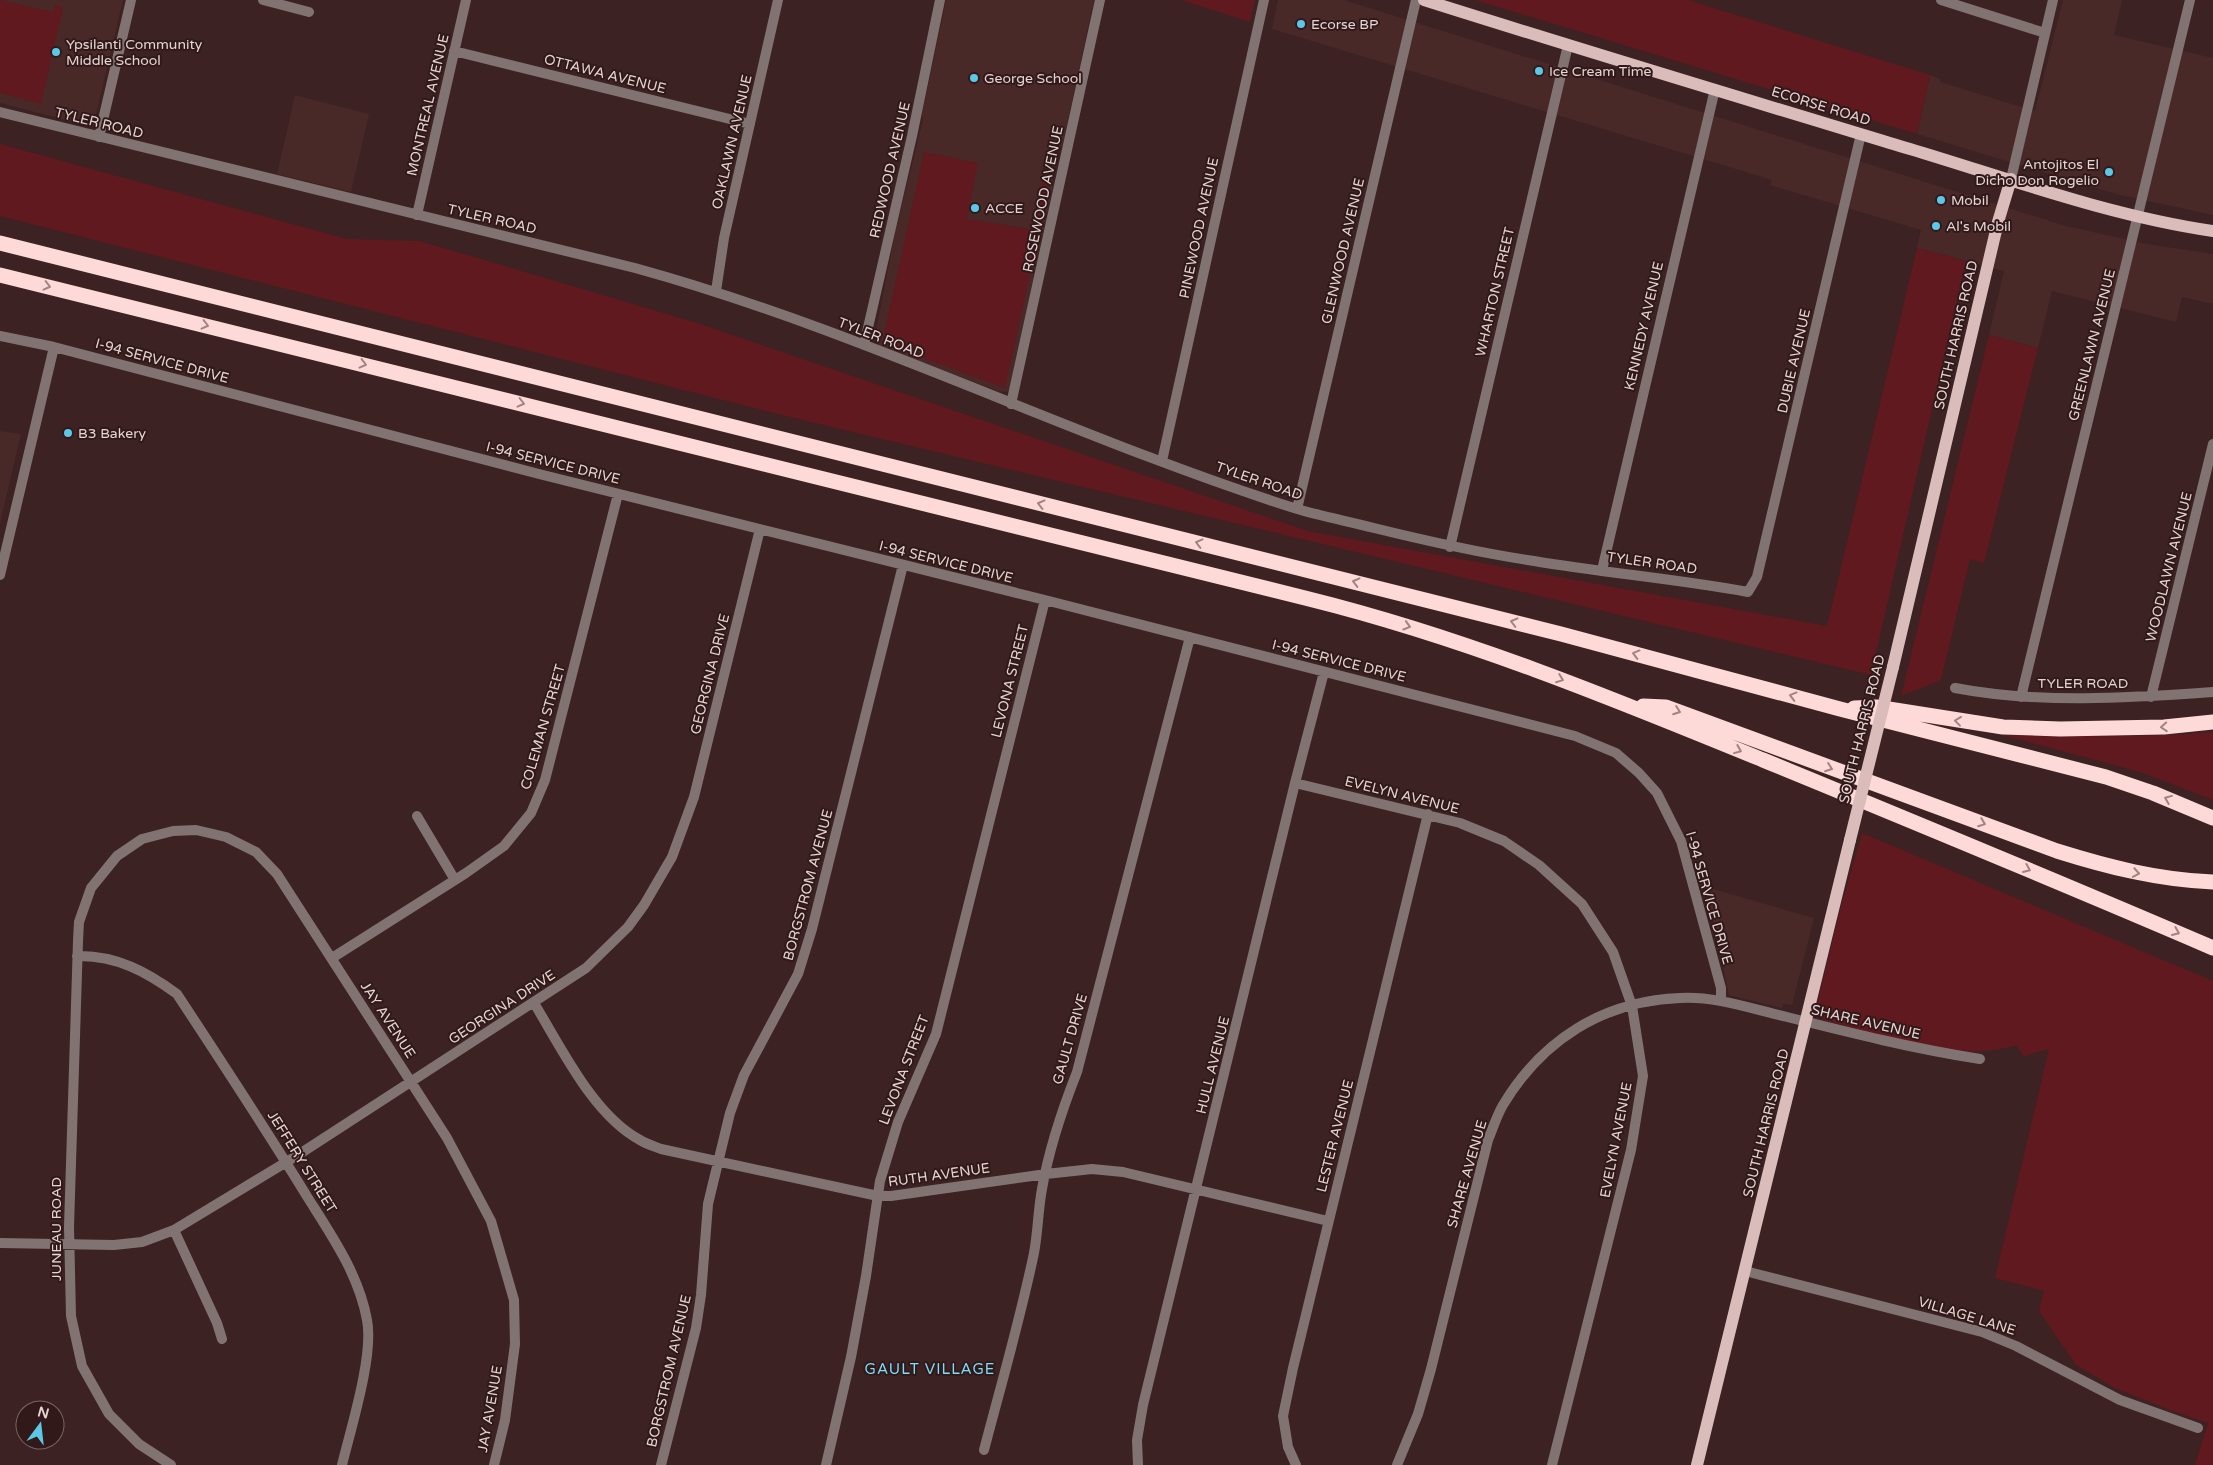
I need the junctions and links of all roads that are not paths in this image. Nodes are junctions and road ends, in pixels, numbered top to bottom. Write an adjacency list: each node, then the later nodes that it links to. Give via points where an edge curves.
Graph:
1 (131, 0): 21 (street)
2 (263, 0): 13 (street)
3 (466, 0): 16 (street, MONTREAL AVENUE)
4 (778, 0): 19 (street, OAKLAWN AVENUE)
5 (940, 0): 30 (street, REDWOOD AVENUE)
6 (1100, 0): 32 (street, ROSEWOOD AVENUE)
7 (1264, 0): 34 (street, PINEWOOD AVENUE)
8 (1416, 0): 36 (street, GLENWOOD AVENUE)
9 (1424, 0): 15 (main road, ECORSE ROAD)
10 (1942, 0): 14 (street)
11 (2053, 0): 14 (street, SOUTH HARRIS ROAD)
12 (2190, 0): 24 (street, GREENLAWN AVENUE)
13 (309, 12)
14 (2045, 33): 22 (street, SOUTH HARRIS ROAD)
15 (1568, 45): 17 (main road, ECORSE ROAD); 38 (street, WHARTON STREET)
16 (454, 51): 19 (street, OTTAWA AVENUE); 23 (street, MONTREAL AVENUE)
17 (1714, 89): 20 (main road, ECORSE ROAD); 40 (street, KENNEDY AVENUE)
18 (0, 112): 21 (street, TYLER ROAD)
19 (750, 124): 28 (street, OAKLAWN AVENUE, via 724,238)
20 (1861, 134): 22 (main road, ECORSE ROAD); 42 (street, DUBIE AVENUE, via 1757,577)
21 (98, 137): 23 (street, TYLER ROAD)
22 (2011, 180): 24 (main road, ECORSE ROAD); 65 (main road, SOUTH HARRIS ROAD, bridge)
23 (417, 215): 28 (street, TYLER ROAD)
24 (2138, 217): 25 (main road, ECORSE ROAD); 49 (street, GREENLAWN AVENUE)
25 (2213, 231)
26 (0, 243): 51 (highway, one-way to 26, via 1542,629)
27 (0, 275): 50 (highway, one-way to 50, via 1339,606 1457,641)
28 (716, 291): 30 (street, TYLER ROAD)
29 (0, 336): 31 (street, I-94 SERVICE DRIVE)
30 (864, 345): 32 (street, TYLER ROAD)
31 (54, 347): 35 (street, I-94 SERVICE DRIVE); 41 (street)
32 (1012, 404): 34 (street, TYLER ROAD)
33 (2213, 444): 48 (street, WOODLAWN AVENUE)
34 (1162, 461): 36 (street, TYLER ROAD)
35 (618, 494): 37 (street, I-94 SERVICE DRIVE); 57 (street, COLEMAN STREET, via 545,780 531,813 504,846)
36 (1297, 509): 38 (street, TYLER ROAD)
37 (760, 529): 39 (street, I-94 SERVICE DRIVE); 63 (street, GEORGINA DRIVE, via 694,797 672,857 628,927 586,968)
38 (1450, 546): 40 (street, TYLER ROAD, via 1535,562)
39 (903, 565): 43 (street, I-94 SERVICE DRIVE); 69 (street, BORGSTROM AVENUE, via 798,974 744,1075)
40 (1602, 570): 42 (street, TYLER ROAD)
41 (0, 574)
42 (1748, 592)
43 (1045, 600): 44 (street, I-94 SERVICE DRIVE); 72 (street, LEVONA STREET, via 936,1034 898,1122)
44 (1190, 637): 45 (street, I-94 SERVICE DRIVE); 70 (street, GAULT DRIVE, via 1077,1072 1060,1116)
45 (1324, 672): 53 (street, HULL AVENUE); 62 (street, I-94 SERVICE DRIVE, via 1575,736 1616,754 1634,768 1657,793 1682,841 1721,988)
46 (1955, 688): 49 (street, TYLER ROAD)
47 (2213, 692): 48 (street, TYLER ROAD)
48 (2151, 696): 49 (street, TYLER ROAD)
49 (2020, 697)
50 (1628, 705): 58 (highway, one-way to 58, via 1666,707 2093,863 2180,880); 59 (highway, one-way to 59)
51 (1840, 709): 52 (highway, one-way to 51, via 2060,730 2003,727 1876,707); 56 (highway, one-way to 51, via 2153,792 2106,777)
52 (2213, 722)
53 (1295, 783): 54 (street, EVELYN AVENUE); 71 (street, HULL AVENUE)
54 (1428, 814): 64 (street, EVELYN AVENUE, via 1468,825 1504,841 1539,865 1582,904 1613,952); 73 (street, LESTER AVENUE)
55 (417, 816): 57 (street)
56 (2213, 818)
57 (456, 880): 61 (street, COLEMAN STREET)
58 (2213, 882)
59 (2213, 948)
60 (77, 956): 61 (street, JAY AVENUE, via 79,922 91,888 117,856 142,839 173,831 196,830 226,837 256,852 277,874); 68 (street, JEFFERY STREET, via 120,961 153,976 177,994); 76 (street, JUNEAU ROAD)
61 (332, 958): 67 (street, JAY AVENUE)
62 (1721, 1001): 64 (street, SHARE AVENUE, via 1680,998); 65 (street, SHARE AVENUE)
63 (534, 1003): 67 (street, GEORGINA DRIVE); 69 (street, RUTH AVENUE, via 596,1102 617,1124 640,1140 661,1148)
64 (1632, 1006): 88 (street, SHARE AVENUE, via 1594,1017 1552,1046 1520,1079 1502,1106 1488,1140 1418,1414); 89 (street, EVELYN AVENUE, via 1643,1076 1639,1111)
65 (1807, 1022): 66 (street, SHARE AVENUE, via 1923,1050); 77 (main road, SOUTH HARRIS ROAD)
66 (1980, 1058)
67 (411, 1082): 68 (street, GEORGINA DRIVE); 83 (street, JAY AVENUE, via 447,1138 491,1221 514,1300 515,1344 505,1420)
68 (286, 1162): 74 (street, GEORGINA DRIVE); 82 (street, JEFFERY STREET, via 344,1256 359,1288 368,1321 368,1347)
69 (717, 1162): 72 (street, RUTH AVENUE); 84 (street, BORGSTROM AVENUE, via 708,1204 696,1328)
70 (1046, 1174): 71 (street, RUTH AVENUE, via 1092,1169 1123,1172); 72 (street, RUTH AVENUE); 80 (street, GAULT DRIVE, via 1034,1252)
71 (1196, 1189): 73 (street, RUTH AVENUE); 86 (street, HULL AVENUE, via 1143,1405 1137,1440)
72 (878, 1196): 85 (street, LEVONA STREET, via 854,1339)
73 (1328, 1221): 87 (street, LESTER AVENUE, via 1283,1416 1288,1447)
74 (174, 1230): 76 (street, GEORGINA DRIVE, via 142,1242); 78 (street)
75 (0, 1243): 76 (street, GEORGINA DRIVE)
76 (69, 1244): 81 (street, JUNEAU ROAD, via 71,1316 82,1366 109,1414 139,1444)
77 (1745, 1270): 79 (street, VILLAGE LANE, via 1982,1332 2025,1350 2120,1400); 90 (main road, SOUTH HARRIS ROAD)
78 (222, 1339)
79 (2198, 1428)
80 (984, 1450)
81 (171, 1465)
82 (342, 1465)
83 (494, 1465)
84 (661, 1465)
85 (826, 1465)
86 (1138, 1465)
87 (1296, 1465)
88 (1397, 1465)
89 (1552, 1465)
90 (1697, 1465)

